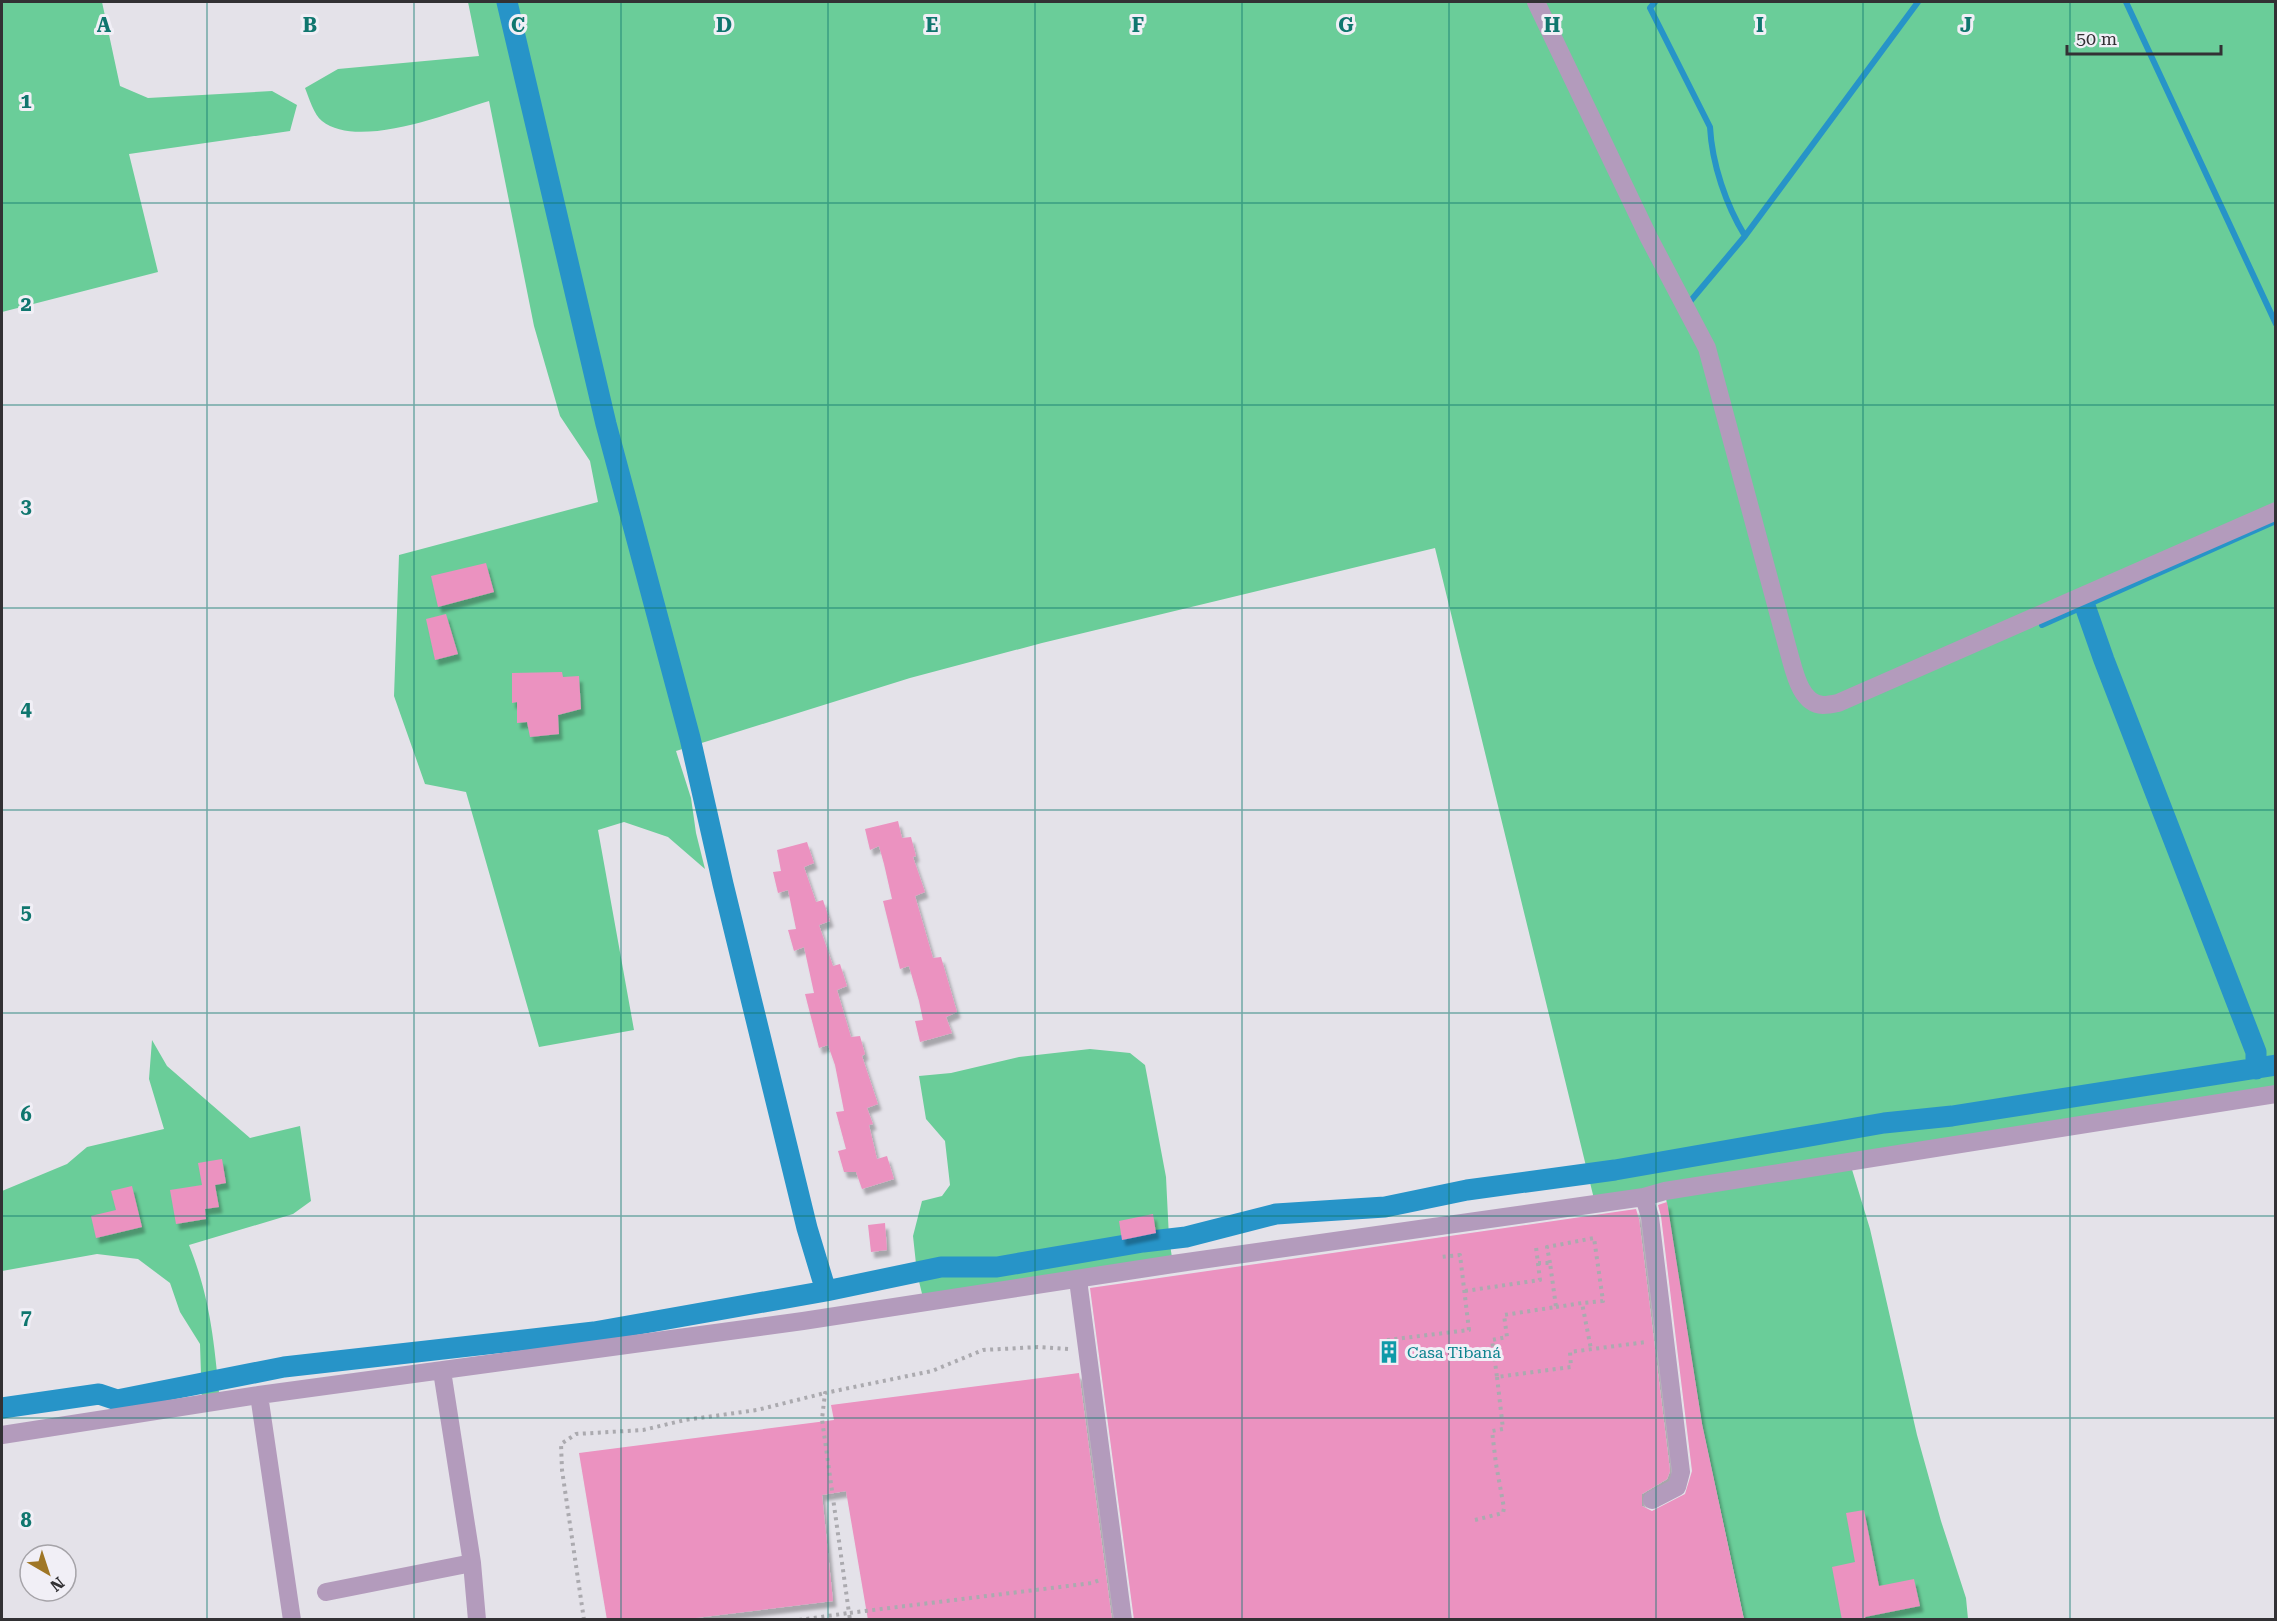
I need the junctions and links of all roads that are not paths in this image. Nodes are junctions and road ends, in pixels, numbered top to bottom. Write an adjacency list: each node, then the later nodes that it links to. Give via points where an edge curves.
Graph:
1 (1536, 2): 2 (street, via 1649,238 1707,348 1789,653 1799,684 1808,697 1821,705 1838,703)
2 (2276, 511)
3 (2276, 1094): 4 (street)
4 (1644, 1197): 5 (street); 9 (street, via 1650,1217 1681,1472 1677,1487)
5 (1078, 1280): 6 (street); 14 (street)
6 (442, 1371): 7 (street); 10 (street)
7 (259, 1395): 8 (street); 12 (street)
8 (2, 1435)
9 (1652, 1500)
10 (472, 1563): 11 (street); 13 (street)
11 (326, 1592)
12 (292, 1620)
13 (477, 1620)
14 (1123, 1620)

